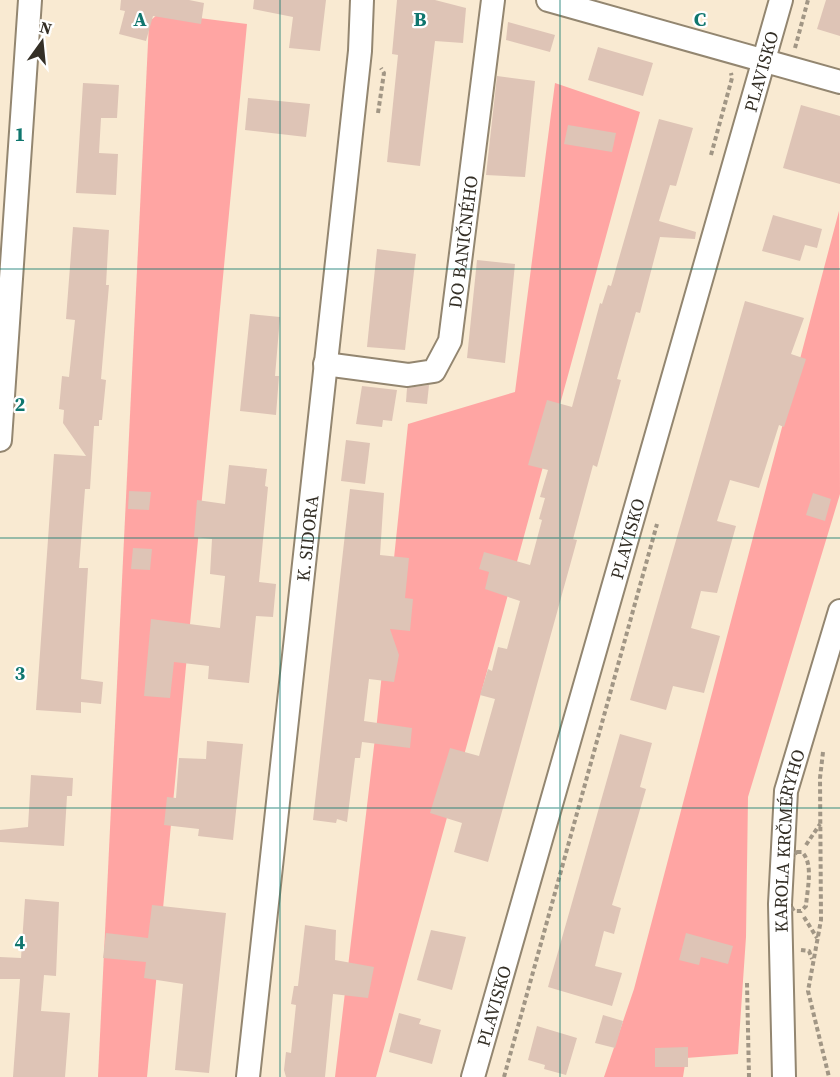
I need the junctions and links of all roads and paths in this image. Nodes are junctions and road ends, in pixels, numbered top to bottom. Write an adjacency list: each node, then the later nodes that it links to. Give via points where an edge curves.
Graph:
1 (30, 0): 11 (street)
2 (362, 0): 10 (street, K. SIDORA, via 360,51)
3 (493, 0): 10 (street, DO BANIČNÉHO, via 450,341 434,371 408,375)
4 (548, 0): 7 (street)
5 (781, 0): 7 (street, PLAVISKO)
6 (808, 0): 8 (path)
7 (764, 59): 8 (street); 21 (street, PLAVISKO)
8 (790, 67): 9 (street)
9 (840, 82)
10 (325, 364): 20 (street, K. SIDORA)
11 (0, 440)
12 (659, 516): 22 (path)
13 (840, 611): 24 (street, KAROLA KRČMÉRYHO, via 786,791 780,904)
14 (823, 749): 15 (path)
15 (821, 823): 16 (path); 18 (path, via 821,920)
16 (802, 852)
17 (801, 911): 18 (path)
18 (817, 938): 25 (path, via 808,991)
19 (747, 983): 23 (path)
20 (248, 1077)
21 (473, 1077)
22 (504, 1077)
23 (749, 1077)
24 (784, 1077)
25 (829, 1077)

